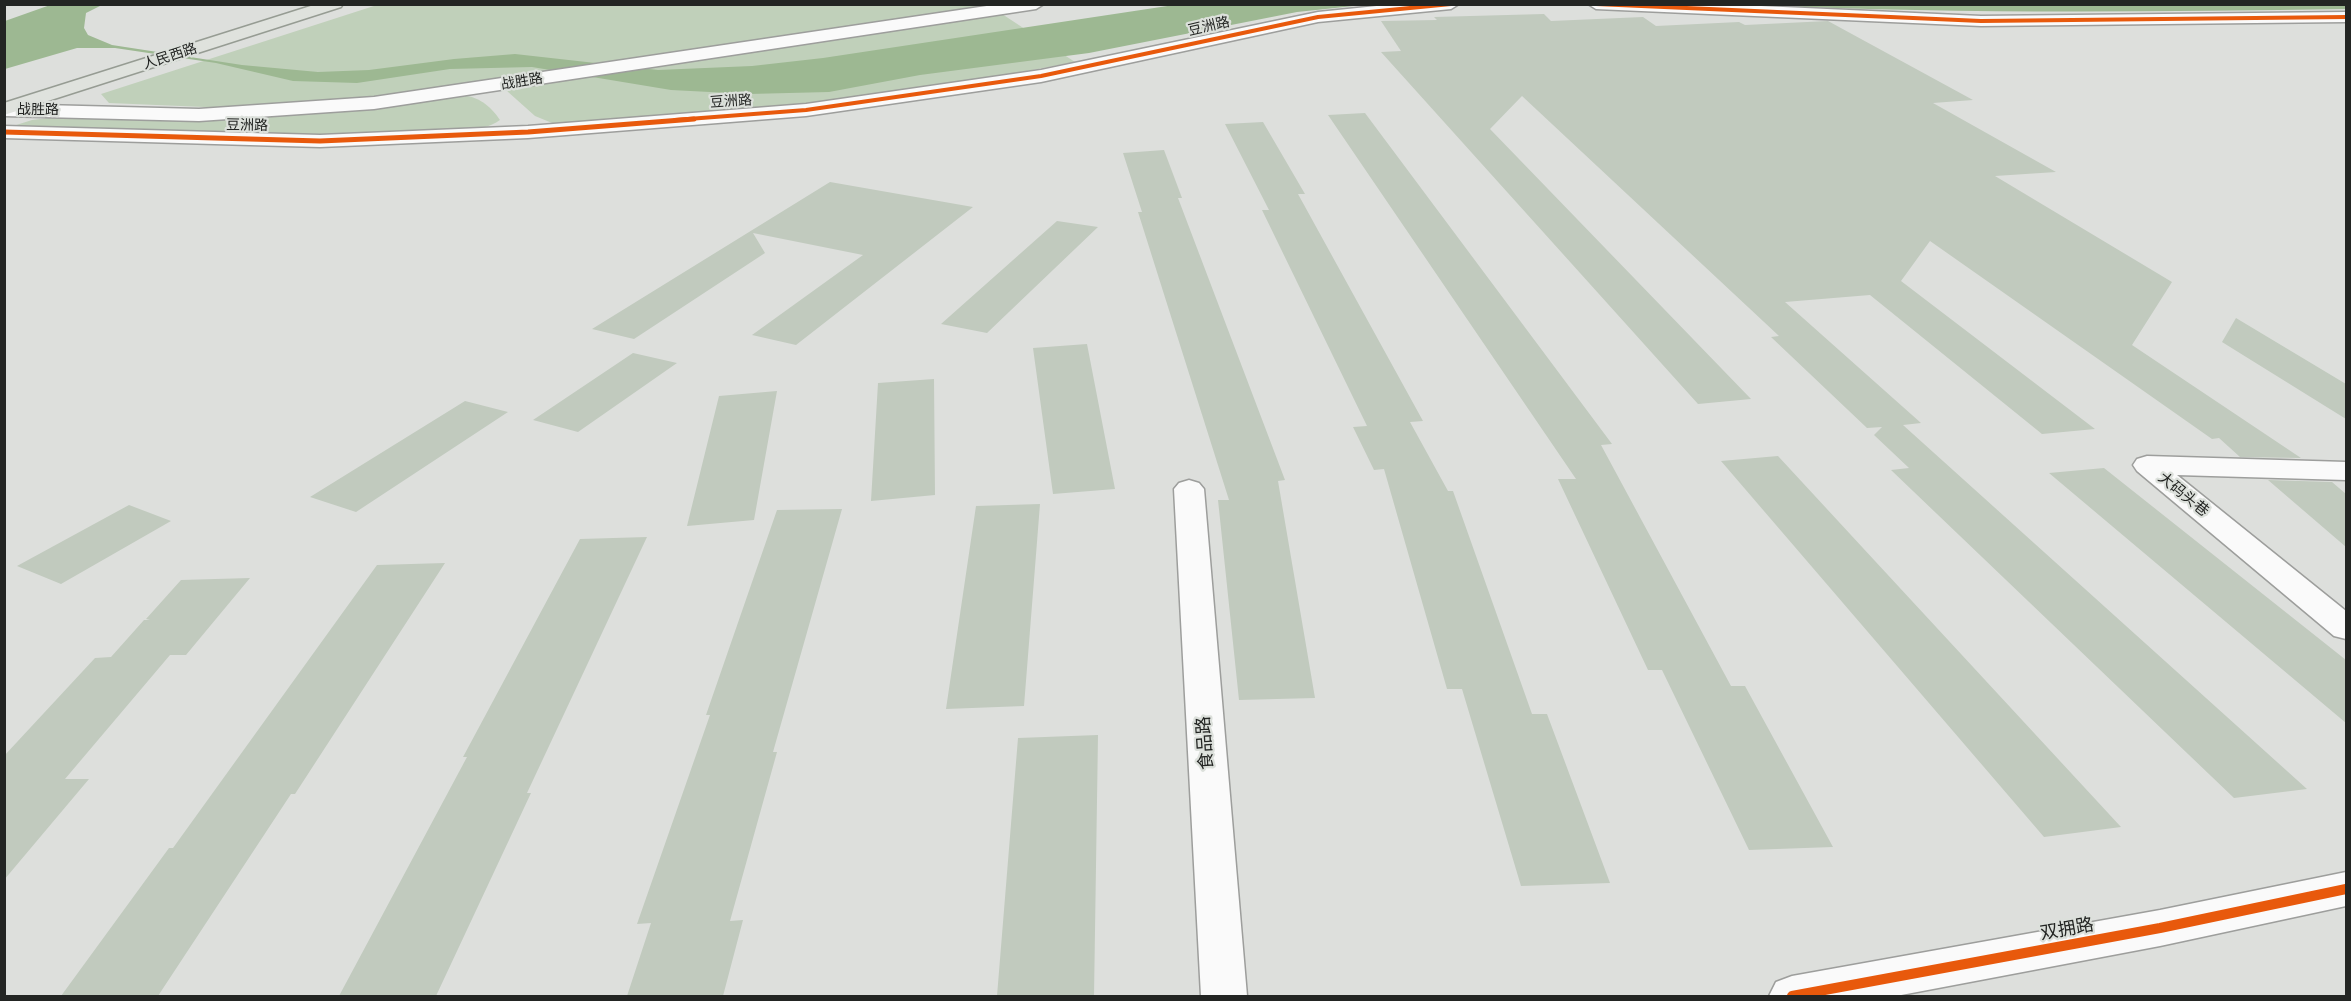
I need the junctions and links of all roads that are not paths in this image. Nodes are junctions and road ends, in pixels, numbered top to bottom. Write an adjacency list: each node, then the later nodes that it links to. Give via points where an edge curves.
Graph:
1 (309, 4): 8 (main road, 人民西路)
2 (335, 4): 10 (main road, 人民西路)
3 (1035, 4): 7 (street, 战胜路)
4 (1451, 4): 13 (street, 豆洲路, via 1318,17 1041,76 829,107)
5 (1596, 4): 6 (street, via 1981,21)
6 (2346, 17)
7 (483, 88): 9 (street); 10 (street, 战胜路, via 268,112 199,115)
8 (4, 99)
9 (498, 102)
10 (4, 110)
11 (513, 117): 13 (street)
12 (4, 132): 13 (street, 豆洲路, via 320,141)
13 (528, 132)
14 (2346, 471): 16 (street, 大码头巷, via 2147,465)
15 (1189, 489): 18 (street, 食品路)
16 (2346, 628)
17 (2346, 889): 19 (street, 双拥路, via 2160,928)
18 (1224, 996)
19 (1792, 996)

